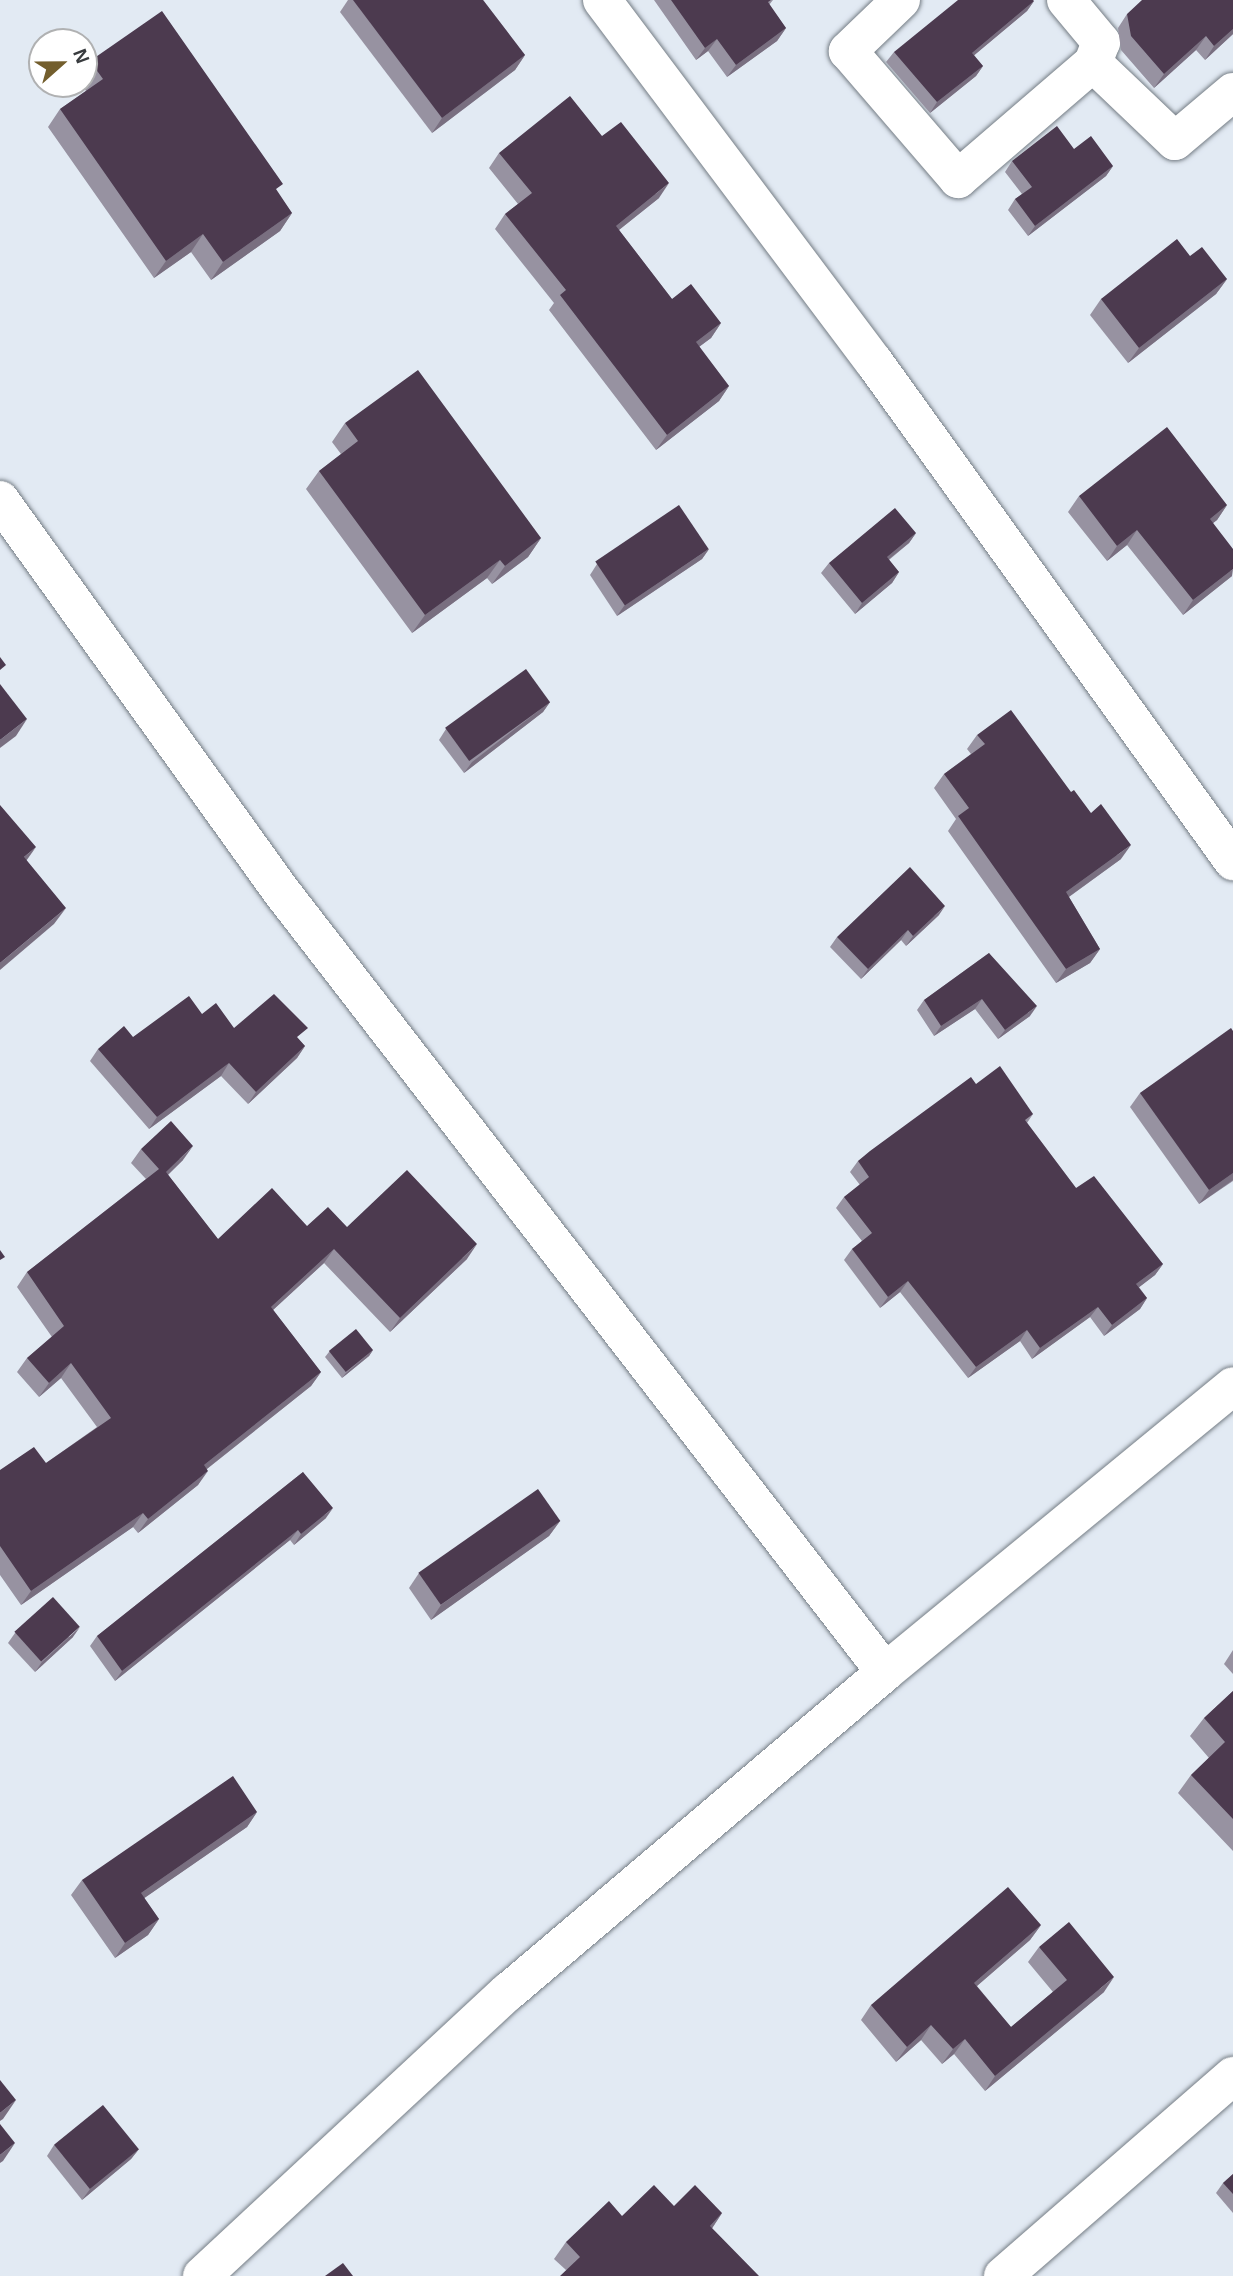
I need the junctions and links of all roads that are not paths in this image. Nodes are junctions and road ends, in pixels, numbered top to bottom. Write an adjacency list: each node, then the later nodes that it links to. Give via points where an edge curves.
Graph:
1 (602, 0): 7 (street, via 874,362)
2 (901, 0): 4 (street, via 848,51 958,179)
3 (1066, 0): 4 (street, via 1101,41)
4 (1093, 63): 5 (street, via 1175,141)
5 (1233, 92)
6 (0, 500): 9 (street, via 281,891)
7 (1233, 861)
8 (1233, 1386): 9 (street)
9 (885, 1672): 11 (street, via 508,1992)
10 (1233, 2076): 12 (street)
11 (202, 2276)
12 (1003, 2276)

